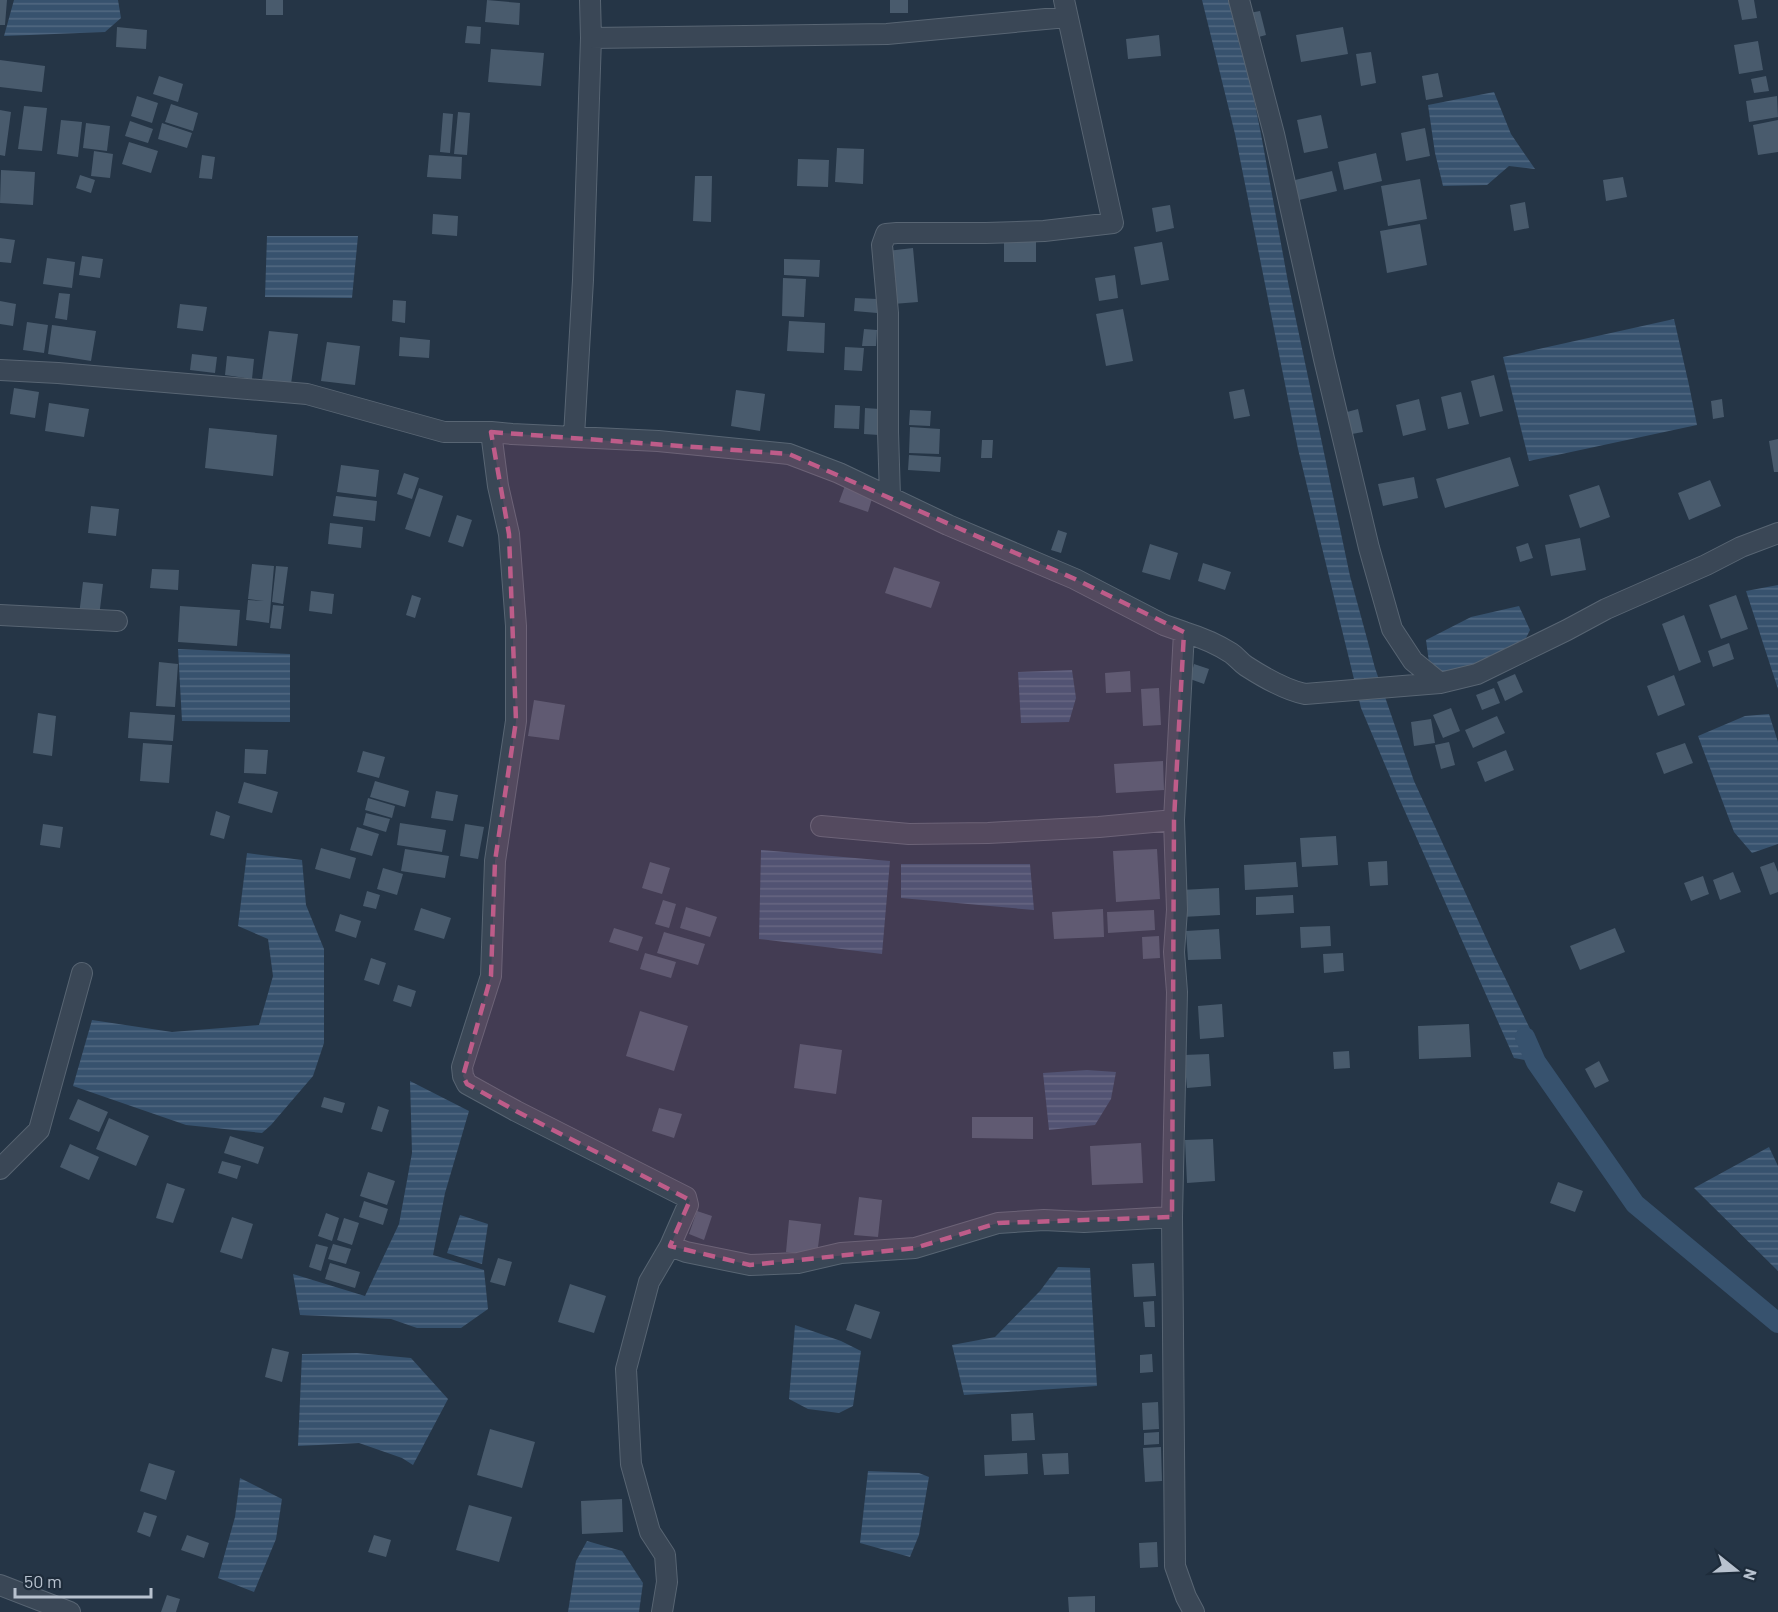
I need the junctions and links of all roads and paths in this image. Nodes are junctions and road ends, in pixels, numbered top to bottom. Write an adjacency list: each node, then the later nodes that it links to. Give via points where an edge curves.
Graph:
1 (590, 0): 4 (street)
2 (1239, 0): 13 (street, via 1274,134 1366,537 1392,629 1413,661)
3 (1066, 8): 4 (street, via 887,34); 8 (street, via 1113,223 1044,231 886,234 882,244 888,313)
4 (591, 38): 7 (street)
5 (0, 370): 6 (street, via 307,394 444,432)
6 (491, 432): 7 (street); 19 (street, via 509,534 516,626 516,721 495,861 491,976 462,1067 463,1076 467,1084 516,1111 686,1197 688,1205)
7 (574, 436): 8 (street, via 789,454)
8 (890, 497): 12 (street)
9 (1778, 533): 13 (street, via 1606,609 1477,674)
10 (0, 615): 11 (street)
11 (117, 621)
12 (1184, 632): 13 (street, via 1232,653 1245,665 1291,691 1305,694); 14 (street)
13 (1440, 683)
14 (1174, 820): 15 (street, via 988,833 909,834); 18 (street, via 1177,992)
15 (821, 826)
16 (82, 973): 17 (street, via 39,1130)
17 (0, 1169)
18 (1172, 1217): 19 (street, via 999,1223 915,1248 841,1254 798,1263 750,1265); 23 (street, via 1176,1566)
19 (670, 1246): 22 (street, via 649,1282 626,1369 631,1464 650,1532 665,1556 668,1582)
20 (0, 1585): 21 (street)
21 (70, 1612)
22 (662, 1612)
23 (1194, 1612)

